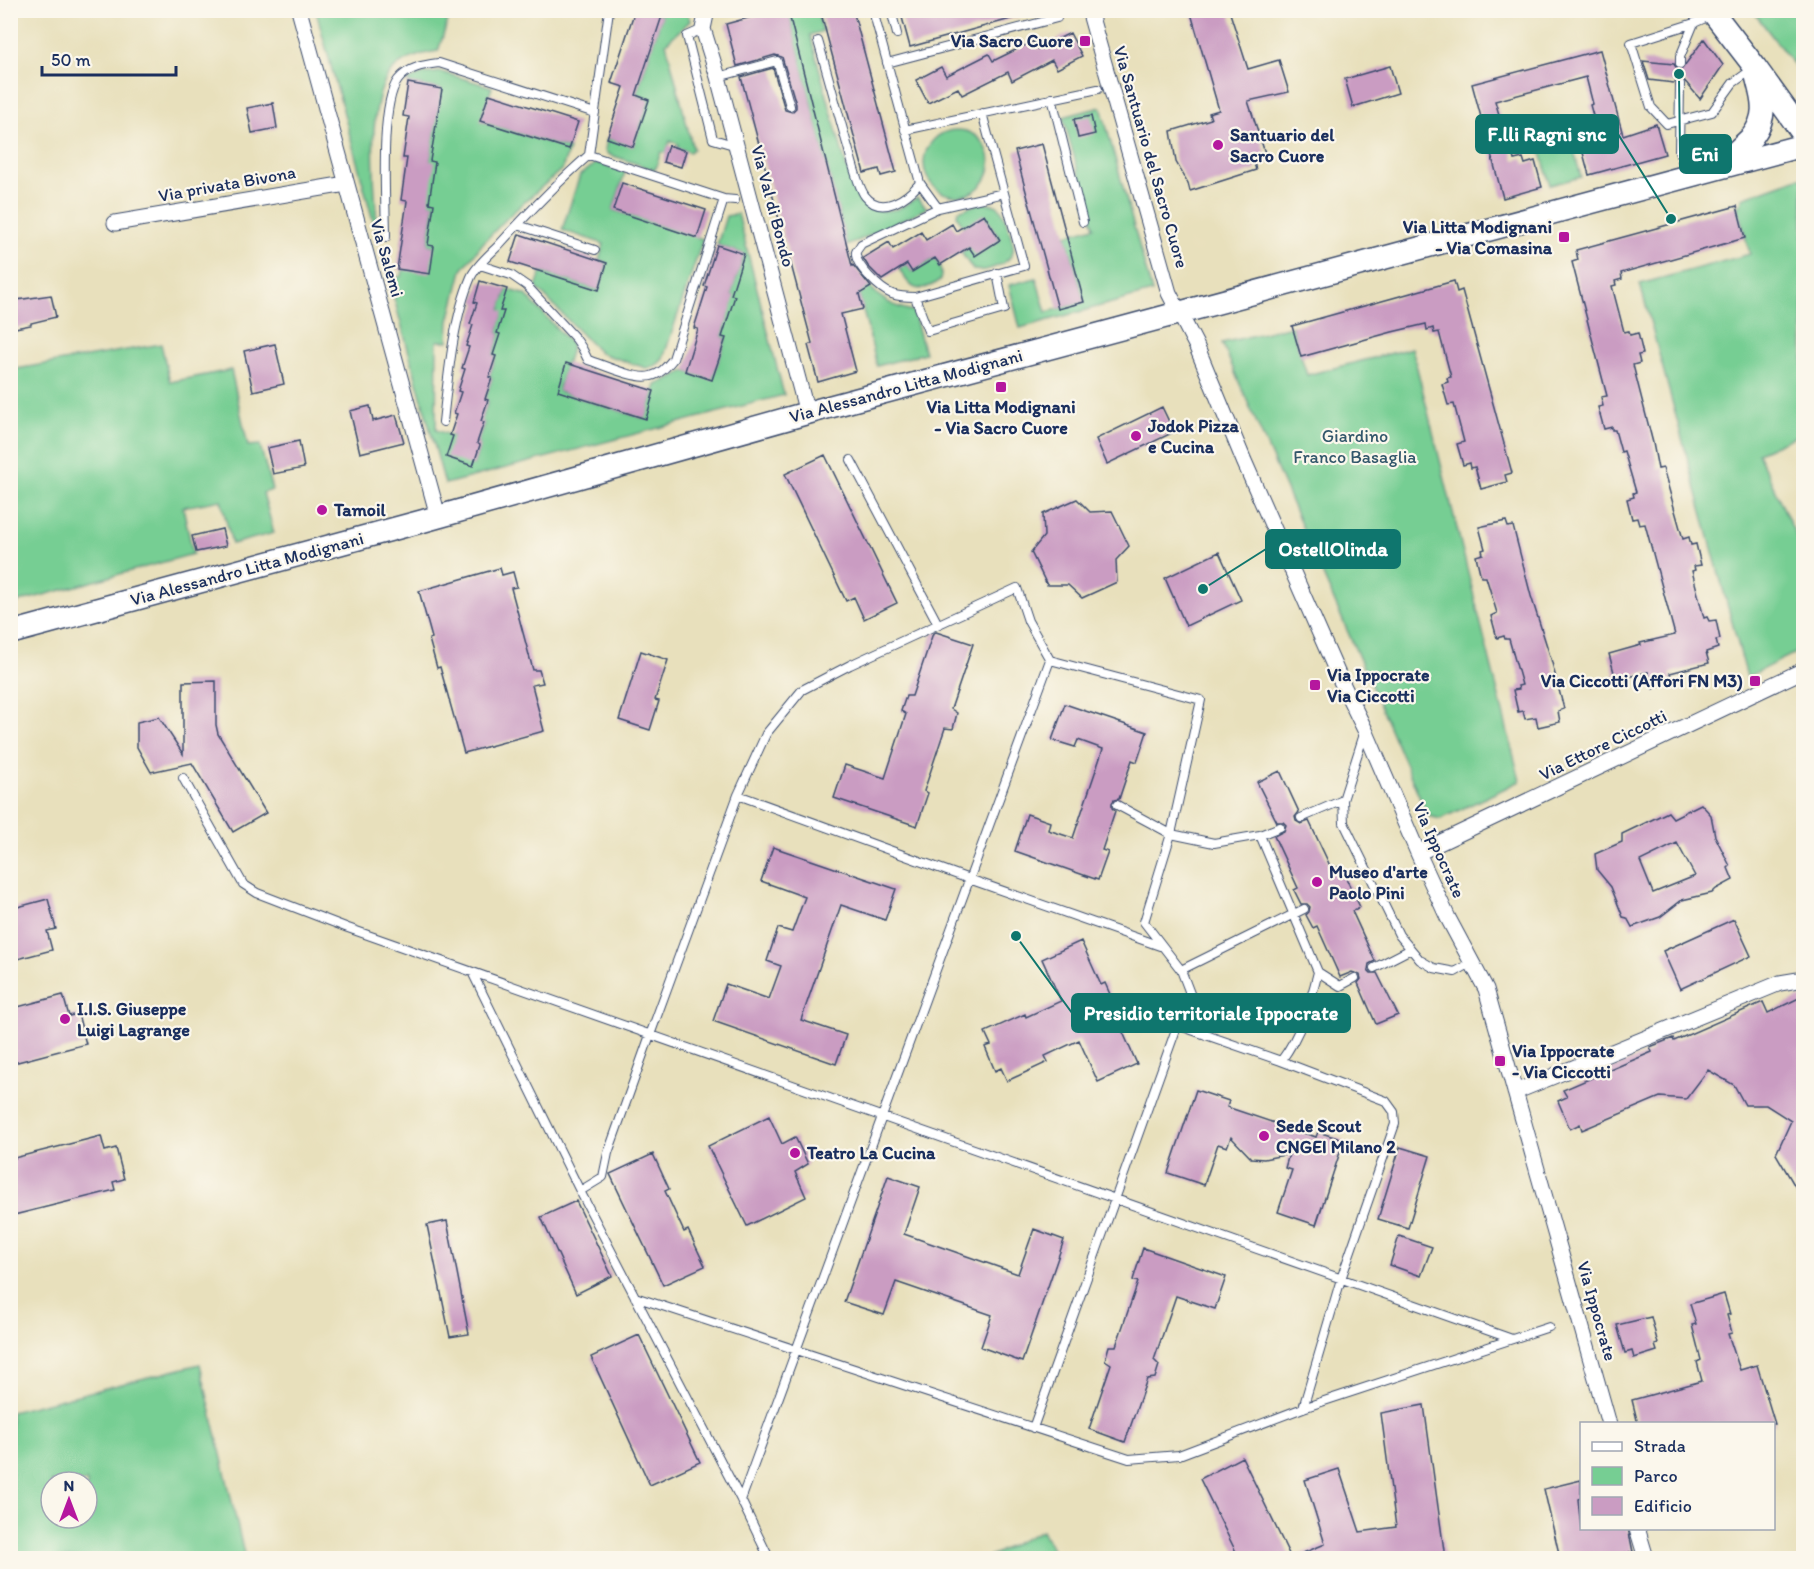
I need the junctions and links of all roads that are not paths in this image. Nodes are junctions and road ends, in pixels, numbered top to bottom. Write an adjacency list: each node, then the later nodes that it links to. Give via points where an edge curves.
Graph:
1 (299, 10): 31 (street, Via Salemi)
2 (609, 10): 20 (lane)
3 (707, 10): 9 (street, Via Val di Bondo)
4 (891, 10): 10 (lane)
5 (1089, 10): 44 (street, Via Santuario del Sacro Cuore, via 1169,293)
6 (1706, 16): 13 (lane, via 1680,57); 14 (street); 22 (lane, via 1631,43 1651,107 1667,124)
7 (875, 18): 12 (lane)
8 (1058, 18): 12 (lane)
9 (703, 29): 15 (street, Via Val di Bondo); 26 (lane, via 687,36 713,139)
10 (897, 34)
11 (818, 41): 30 (lane, via 864,195 872,202 896,204)
12 (887, 63): 23 (lane)
13 (1680, 64)
14 (1755, 67): 22 (lane, via 1733,83 1712,112); 24 (street); 28 (street, via 1764,113 1752,137)
15 (718, 76): 19 (lane, via 777,61); 26 (street, Via Val di Bondo)
16 (1680, 84): 22 (lane)
17 (1098, 89): 18 (lane)
18 (1052, 98): 21 (lane); 36 (lane)
19 (790, 106)
20 (595, 113): 27 (lane); 39 (lane, via 439,63 406,71 397,81 389,105)
21 (982, 113): 23 (lane); 32 (lane)
22 (1679, 121): 29 (lane, via 1678,151)
23 (905, 130): 30 (lane)
24 (1803, 135)
25 (1803, 145): 28 (street, Via Alessandro Litta Modignani)
26 (737, 146): 45 (street, Via Val di Bondo)
27 (589, 154): 33 (lane); 38 (lane)
28 (1719, 168): 29 (street, Via Alessandro Litta Modignani)
29 (1686, 177): 44 (street, Via Alessandro Litta Modignani)
30 (920, 183): 35 (lane)
31 (346, 184): 37 (street, Via privata Bivona); 48 (street, Via Salemi)
32 (1004, 193): 35 (lane); 42 (lane, via 1023,266)
33 (724, 199): 34 (lane); 41 (lane, via 673,359 663,371 652,376 640,377 588,360 576,339 527,286 511,275)
34 (735, 200)
35 (938, 208): 43 (lane, via 861,244 856,252 858,262 877,286 895,295)
36 (1083, 222)
37 (115, 223)
38 (518, 225): 40 (lane); 41 (lane)
39 (387, 237)
40 (595, 250)
41 (480, 265): 46 (lane, via 472,274 459,318)
42 (997, 273): 43 (lane); 43 (lane, via 1004,309 928,331)
43 (915, 297)
44 (1179, 313): 45 (street, Via Alessandro Litta Modignani); 53 (street, Via Ippocrate)
45 (807, 413): 48 (street, Via Alessandro Litta Modignani)
46 (443, 422)
47 (851, 459): 49 (lane)
48 (438, 516): 50 (street, Via Alessandro Litta Modignani)
49 (938, 624): 51 (lane, via 1017,588 1028,621); 55 (lane, via 802,690 766,734)
50 (10, 633)
51 (1050, 660): 60 (lane, via 1201,700); 63 (lane)
52 (1803, 670): 62 (street, Via Ettore Ciccotti)
53 (1365, 730): 56 (lane); 62 (street, Via Ippocrate)
54 (183, 778): 71 (lane, via 243,884 348,928)
55 (738, 795): 63 (lane); 77 (lane)
56 (1343, 800): 58 (lane); 67 (lane, via 1344,823)
57 (1117, 805): 60 (lane)
58 (1301, 818)
59 (1280, 827): 61 (lane)
60 (1171, 834): 61 (lane, via 1214,843); 66 (lane, via 1144,922)
61 (1260, 835): 65 (lane)
62 (1418, 853): 68 (street, Via Ippocrate)
63 (969, 879): 66 (lane); 81 (lane)
64 (1304, 909): 65 (lane)
65 (1293, 915): 70 (lane); 72 (lane)
66 (1161, 946): 70 (lane)
67 (1409, 950): 68 (lane, via 1434,968 1455,972); 69 (lane)
68 (1471, 963): 80 (street, Via Ippocrate, via 1486,989)
69 (1374, 968)
70 (1181, 970): 75 (lane)
71 (472, 972): 77 (lane); 82 (lane)
72 (1318, 972): 73 (lane, via 1340,986); 79 (lane, via 1308,1011)
73 (1355, 978)
74 (1803, 979): 80 (street, via 1780,983)
75 (1189, 993): 76 (lane); 78 (lane)
76 (1177, 1025): 78 (lane); 83 (lane)
77 (650, 1035): 81 (lane); 82 (lane, via 603,1177)
78 (1206, 1035): 79 (lane)
79 (1281, 1061): 84 (lane, via 1386,1101 1394,1112 1395,1124)
80 (1515, 1092): 90 (street, Via Ippocrate)
81 (882, 1117): 83 (lane); 88 (lane)
82 (579, 1191): 85 (lane)
83 (1115, 1199): 84 (lane); 91 (lane)
84 (1341, 1279): 87 (lane); 89 (lane)
85 (635, 1297): 88 (lane); 92 (lane)
86 (1549, 1327): 87 (lane)
87 (1512, 1339): 89 (lane)
88 (797, 1350): 91 (lane); 92 (lane)
89 (1303, 1408): 91 (lane, via 1179,1455 1129,1459)
90 (1607, 1422)
91 (1033, 1428)
92 (741, 1500): 94 (lane)
93 (1638, 1530): 95 (street)
94 (769, 1558)
95 (1646, 1558)

